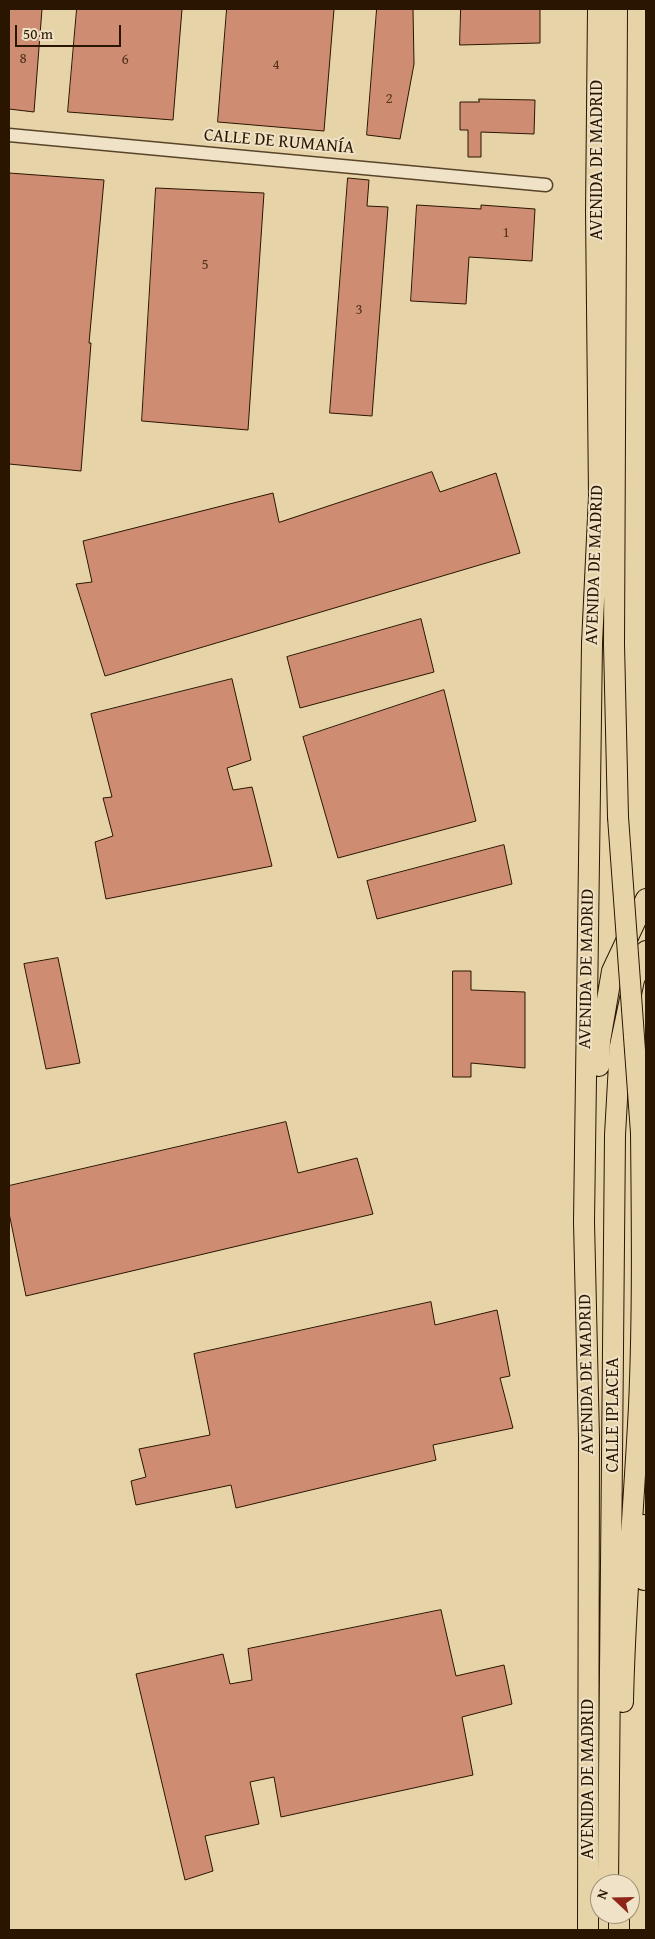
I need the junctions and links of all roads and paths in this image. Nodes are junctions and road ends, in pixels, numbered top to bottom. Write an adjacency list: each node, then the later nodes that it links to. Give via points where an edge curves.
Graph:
1 (598, 9): 8 (main road, AVENIDA DE MADRID, via 598,496 592,643 584,1222)
2 (618, 9): 7 (main road, AVENIDA DE MADRID, bridge, via 614,644 618,817 641,1133)
3 (9, 135): 4 (street, CALLE DE RUMANÍA)
4 (546, 185)
5 (646, 899): 8 (main road, CALLE IPLACEA, via 612,971 600,1041)
6 (646, 950): 10 (main road, CALLE IPLACEA, via 634,980 620,1046 615,1135)
7 (639, 1405): 9 (main road); 11 (main road, AVENIDA DE MADRID, via 625,1636)
8 (589, 1438): 12 (main road, AVENIDA DE MADRID)
9 (644, 1580)
10 (608, 1874)
11 (620, 1874)
12 (588, 1930)

